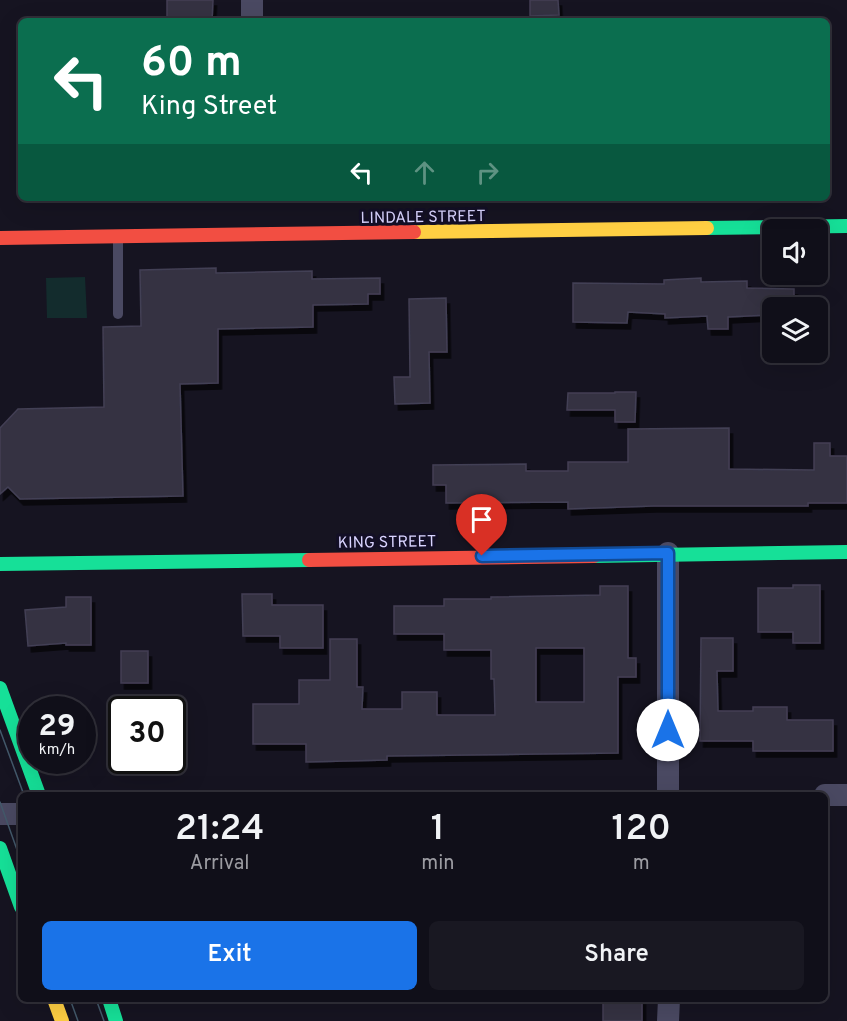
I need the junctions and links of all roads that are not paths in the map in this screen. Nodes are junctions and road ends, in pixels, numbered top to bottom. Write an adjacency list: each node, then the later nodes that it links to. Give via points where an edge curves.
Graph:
1 (847, 226): 2 (street, LINDALE STREET)
2 (118, 236): 3 (street, LINDALE STREET); 4 (lane)
3 (0, 238)
4 (118, 314)
5 (847, 552): 6 (street, KING STREET)
6 (668, 553): 7 (street, KING STREET); 10 (street)
7 (0, 564)
8 (0, 688): 9 (street)
9 (38, 792)
10 (668, 792)
11 (828, 795): 12 (street)
12 (847, 795)
13 (0, 814): 14 (street)
14 (18, 814)
15 (0, 848): 16 (street)
16 (15, 900)
17 (55, 1002): 20 (street)
18 (110, 1002): 21 (street)
19 (669, 1002): 22 (street)
20 (62, 1021)
21 (116, 1021)
22 (669, 1021)

